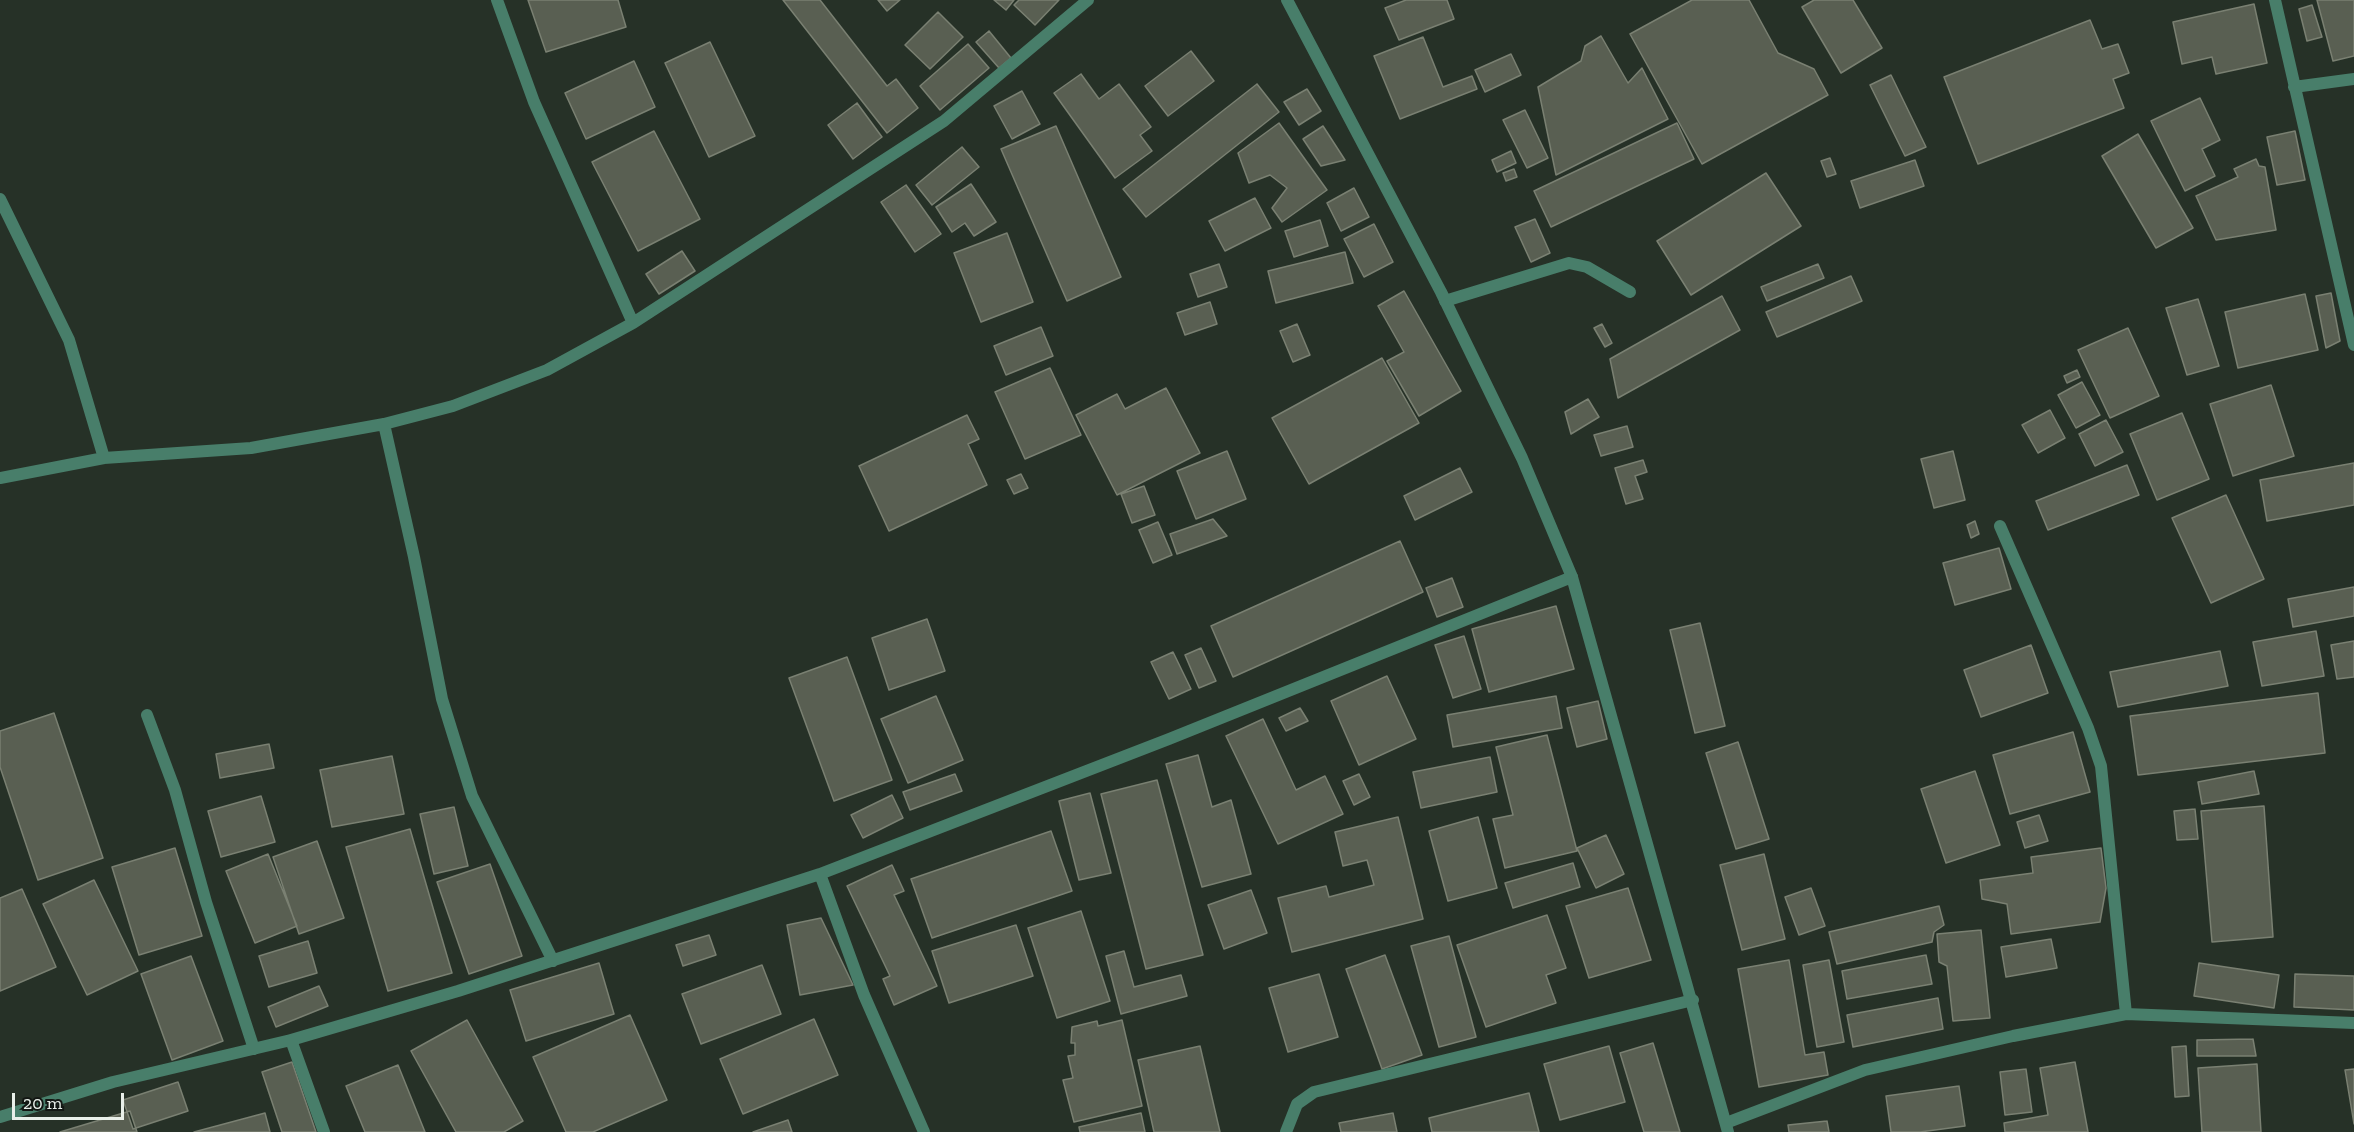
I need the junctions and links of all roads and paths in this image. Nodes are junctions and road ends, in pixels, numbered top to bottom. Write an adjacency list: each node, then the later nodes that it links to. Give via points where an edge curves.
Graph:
1 (497, 0): 10 (street, via 534,102)
2 (1088, 0): 10 (street, via 944,121)
3 (1287, 0): 9 (street)
4 (2275, 0): 6 (street)
5 (2354, 79): 6 (street)
6 (2294, 87): 11 (street)
7 (0, 199): 13 (street, via 69,340)
8 (1630, 292): 9 (street, via 1587,267 1569,263)
9 (1445, 301): 16 (street, via 1522,458)
10 (633, 323): 12 (street, via 547,370 453,406)
11 (2354, 345)
12 (384, 424): 13 (street, via 251,448); 19 (street, via 442,699 472,796)
13 (104, 458): 14 (street)
14 (0, 478)
15 (2000, 526): 21 (street, via 2102,766)
16 (1572, 577): 18 (street); 20 (street)
17 (147, 715): 24 (street, via 175,790 206,902)
18 (820, 874): 19 (street); 28 (street, via 864,995)
19 (553, 962): 23 (street)
20 (1693, 1000): 26 (street); 29 (street, via 1314,1092 1297,1104)
21 (2126, 1014): 22 (street); 26 (street, via 1865,1070)
22 (2354, 1023)
23 (291, 1040): 24 (street); 27 (street)
24 (254, 1049): 25 (street, via 112,1082)
25 (0, 1117)
26 (1727, 1128)
27 (324, 1132)
28 (924, 1132)
29 (1286, 1132)

